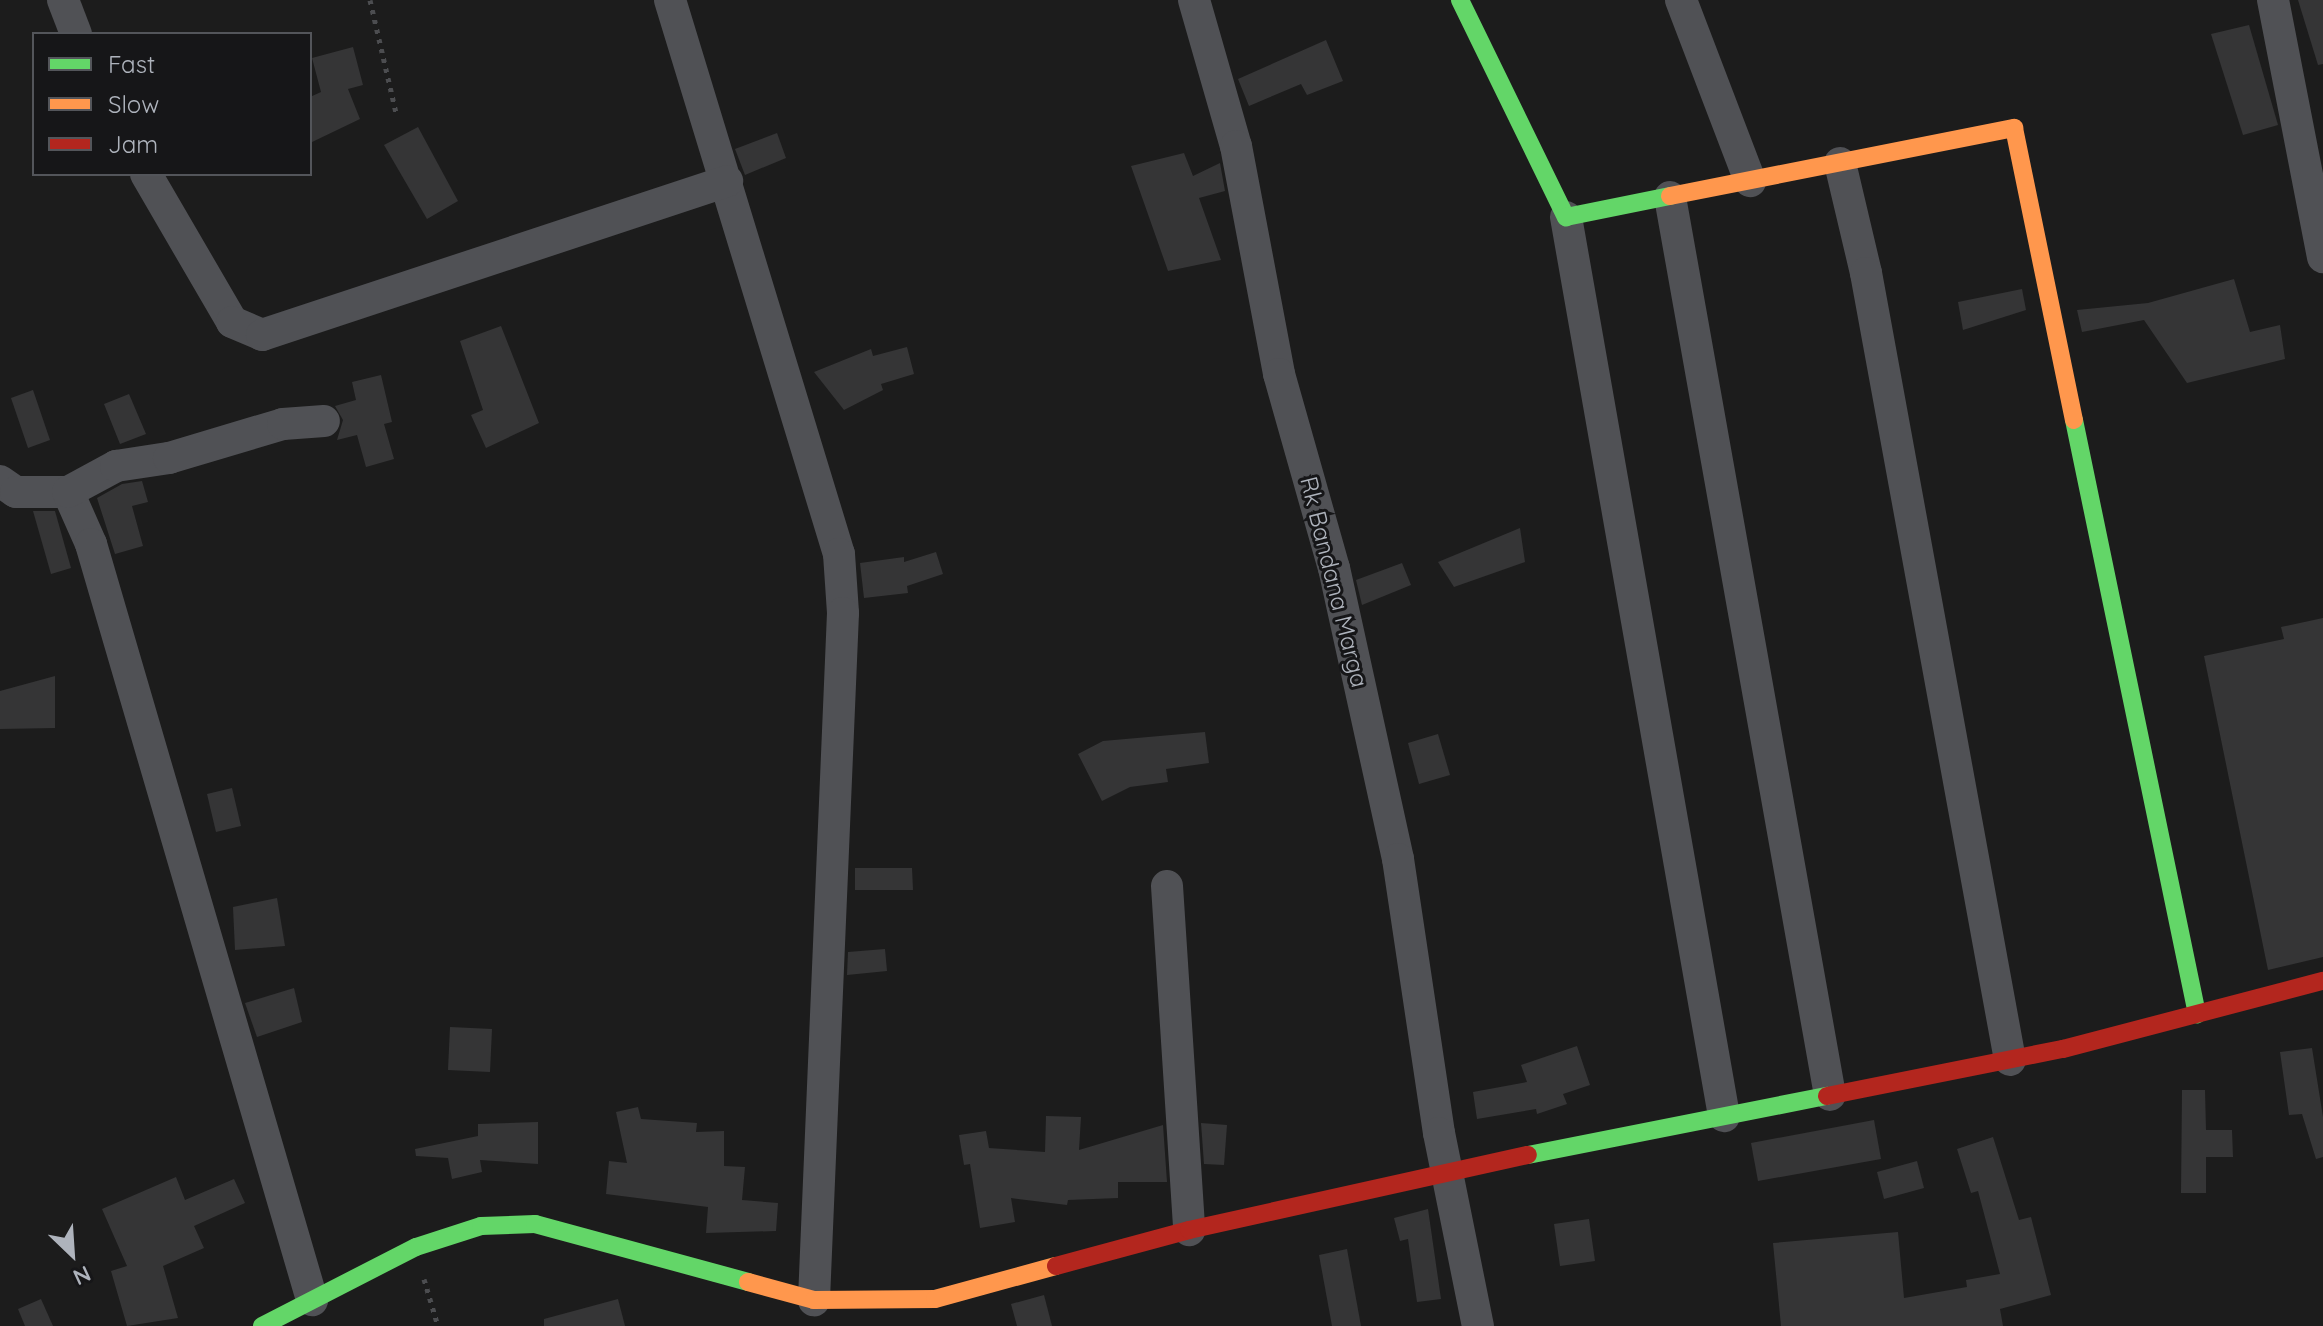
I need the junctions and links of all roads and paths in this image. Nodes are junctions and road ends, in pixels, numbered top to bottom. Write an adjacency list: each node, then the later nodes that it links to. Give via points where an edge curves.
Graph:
1 (63, 0): 8 (street)
2 (370, 0): 9 (path)
3 (670, 0): 12 (street)
4 (1194, 0): 26 (street, Rk Bandana Marga, via 1236,146 1279,374 1334,568 1398,859)
5 (1460, 0): 15 (street)
6 (1681, 0): 13 (street)
7 (2273, 0): 16 (street)
8 (75, 32)
9 (396, 113)
10 (1840, 163): 13 (street); 22 (street, via 2014,128); 23 (street, via 1866,273)
11 (147, 176): 12 (street, via 232,322 262,335)
12 (727, 181): 30 (street, via 840,569 843,613)
13 (1750, 181): 14 (street)
14 (1670, 197): 15 (street); 24 (street)
15 (1566, 217): 25 (street)
16 (2323, 257)
17 (324, 421): 19 (street, via 283,424 169,458 116,466)
18 (0, 481): 19 (street, via 16,492)
19 (68, 492): 29 (street, via 91,544)
20 (1167, 886): 27 (street)
21 (2323, 981): 22 (street)
22 (2197, 1014): 23 (street)
23 (2010, 1060): 24 (street)
24 (1830, 1095): 25 (street)
25 (1724, 1116): 26 (street)
26 (1448, 1171): 27 (street); 33 (street, Rk Bandana Marga)
27 (1189, 1230): 30 (street, via 935,1299)
28 (416, 1247): 29 (street); 30 (street, via 481,1226 535,1224); 32 (path)
29 (312, 1300): 31 (street)
30 (814, 1300)
31 (262, 1326)
32 (438, 1326)
33 (1478, 1326)

